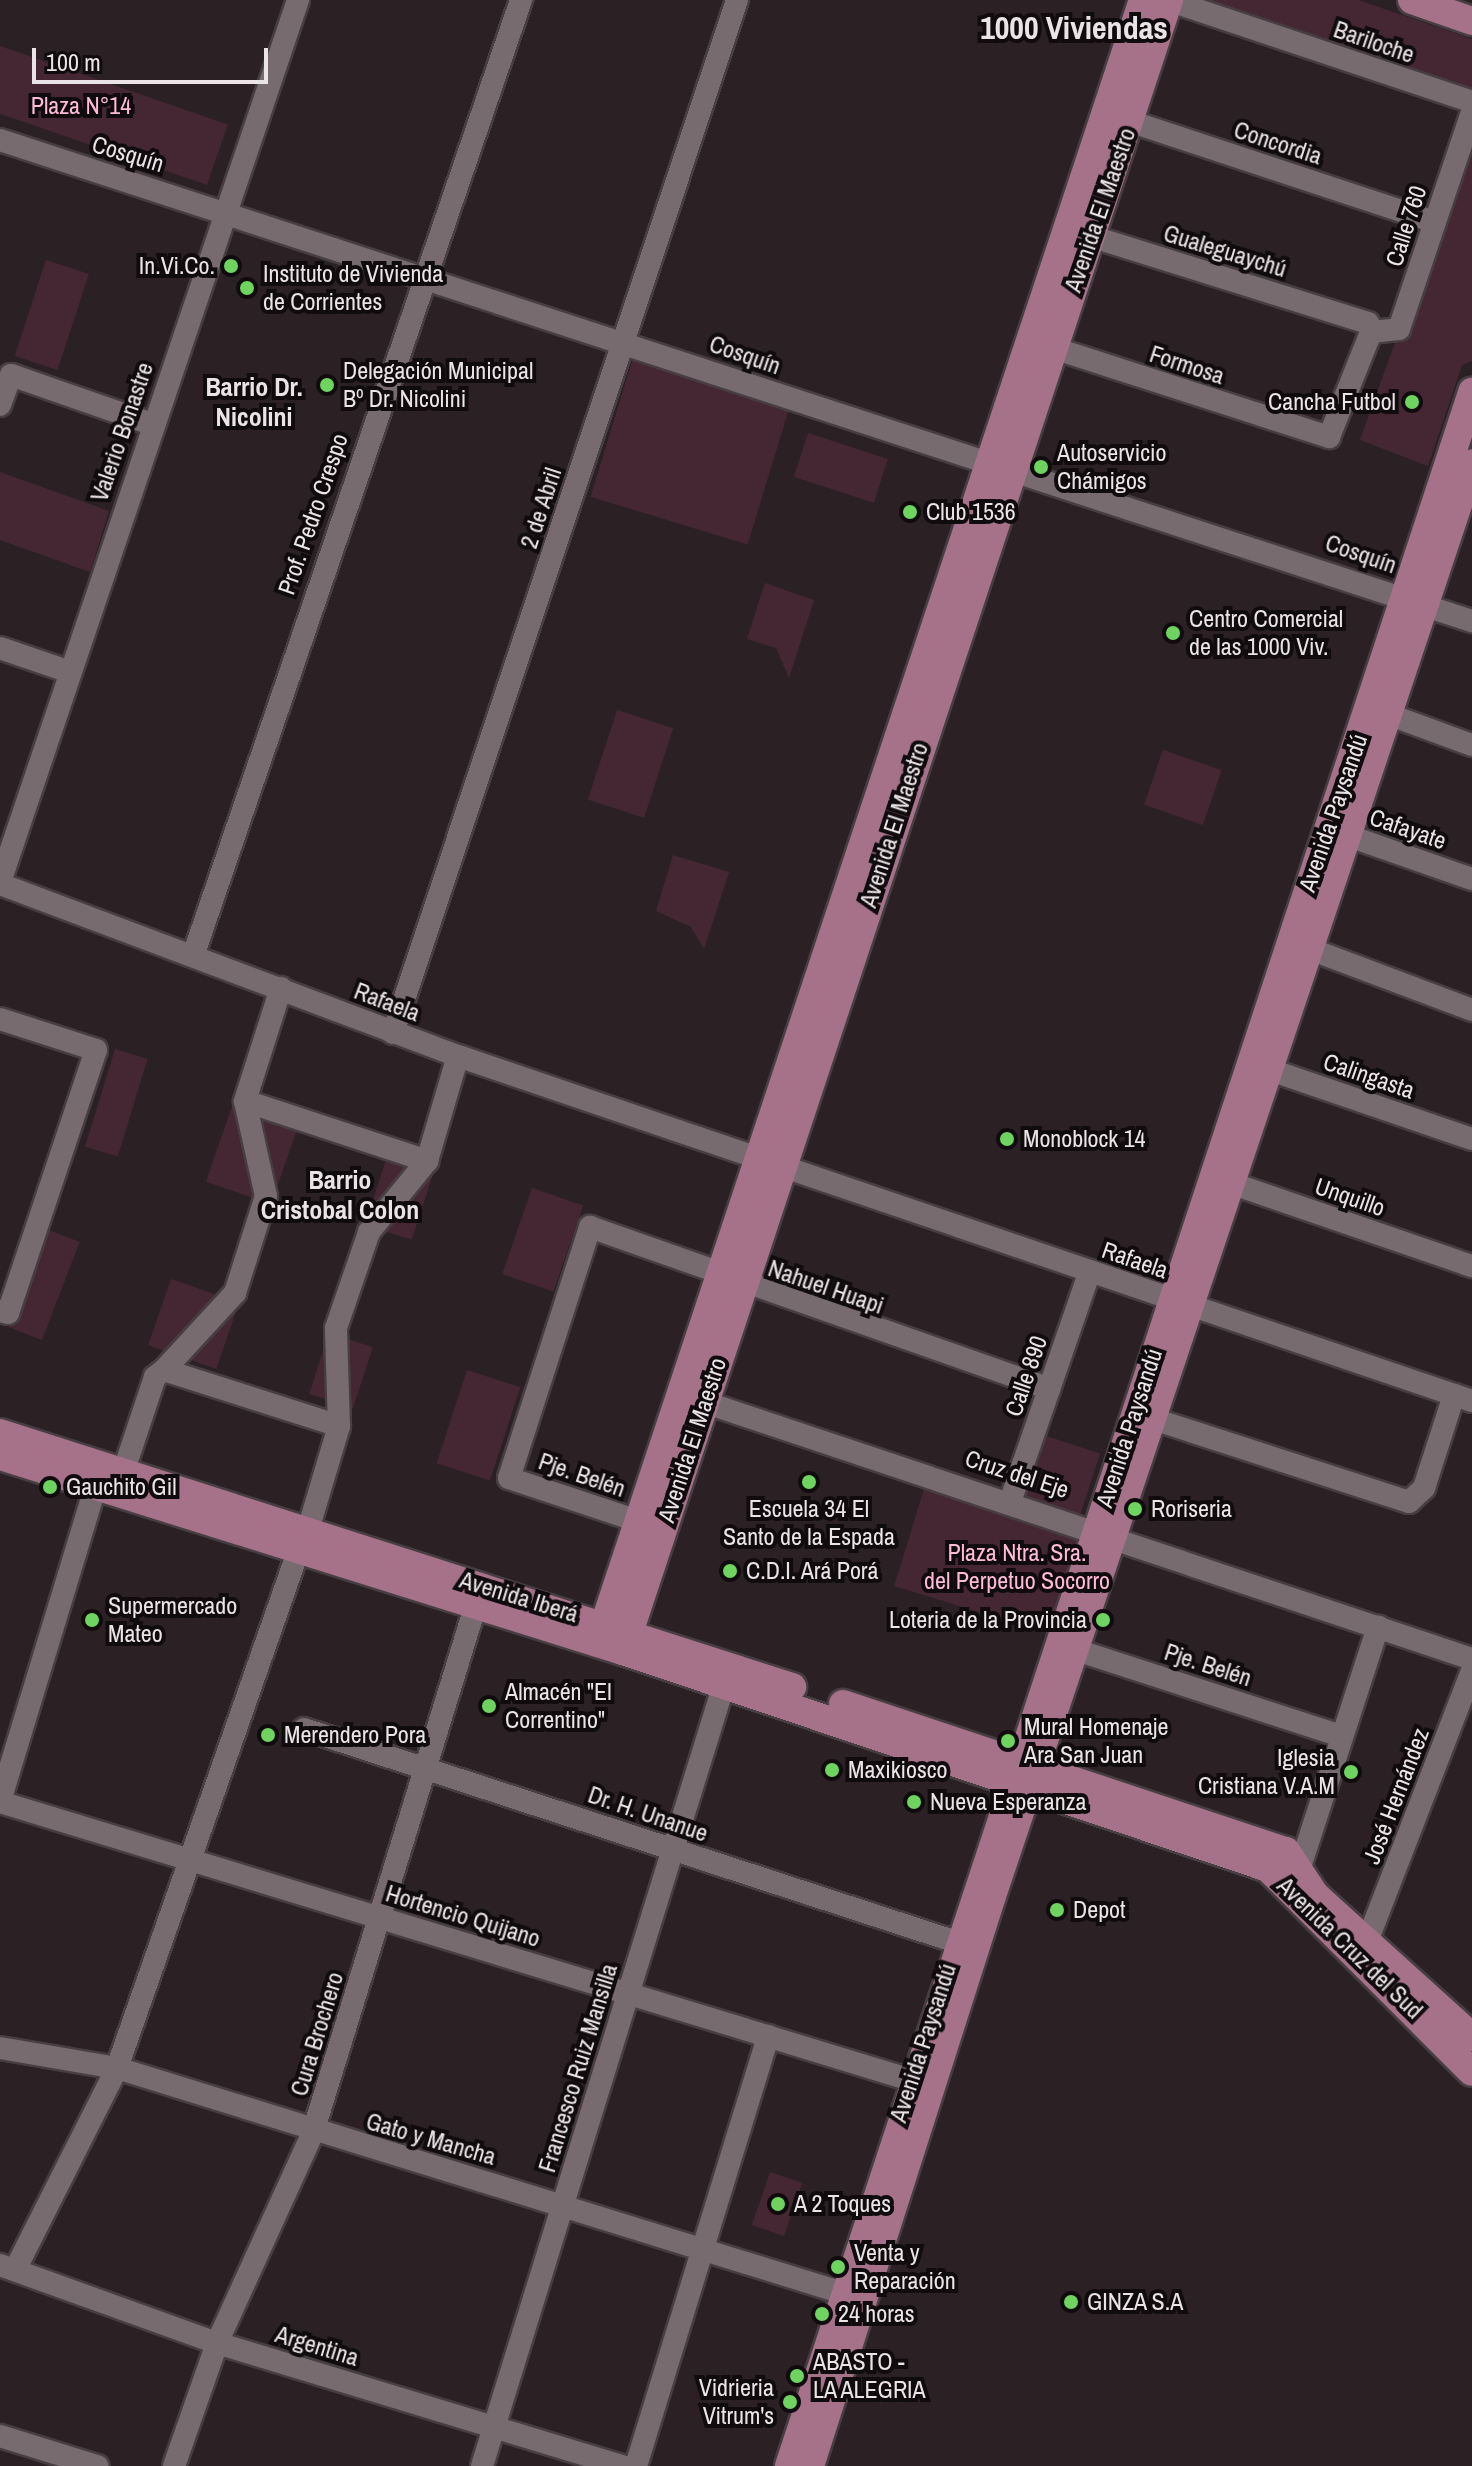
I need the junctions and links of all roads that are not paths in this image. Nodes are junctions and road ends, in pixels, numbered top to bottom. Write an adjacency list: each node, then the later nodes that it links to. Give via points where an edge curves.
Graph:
1 (298, 0): 12 (street, Valerio Bonastre)
2 (521, 0): 15 (street, Prof. Pedro Crespo)
3 (737, 0): 17 (street, 2 de Abril)
4 (1143, 0): 10 (main road, Avenida El Maestro)
5 (1169, 0): 8 (street, Bariloche); 10 (main road, Avenida El Maestro)
6 (1412, 0): 7 (main road)
7 (1472, 21)
8 (1472, 102)
9 (1472, 112): 13 (street, Calle 760)
10 (1118, 117): 13 (street, Concordia); 14 (main road, Avenida El Maestro)
11 (0, 140): 12 (street, Cosquín)
12 (224, 210): 15 (street, Cosquín); 21 (street, Valerio Bonastre)
13 (1435, 222): 16 (street, Calle 760, via 1399,329)
14 (1079, 232): 16 (street, Gualeguaychú); 18 (main road, Avenida El Maestro)
15 (422, 274): 17 (street, Cosquín); 34 (street, Prof. Pedro Crespo)
16 (1370, 328): 18 (street, Formosa, via 1329,437)
17 (625, 340): 22 (street, Cosquín); 38 (street, 2 de Abril)
18 (1041, 344): 22 (main road, Avenida El Maestro)
19 (1472, 392): 23 (main road, Avenida Paysandú)
20 (0, 405): 21 (street, via 11,375)
21 (152, 424): 27 (street, Valerio Bonastre)
22 (999, 470): 24 (street, Cosquín); 44 (main road, Avenida El Maestro)
23 (1462, 480): 24 (main road, Avenida Paysandú)
24 (1414, 601): 25 (street, Cosquín); 28 (main road, Avenida Paysandú)
25 (1472, 621)
26 (0, 648): 27 (street)
27 (70, 672): 32 (street, Valerio Bonastre)
28 (1378, 711): 29 (street); 30 (main road, Avenida Paysandú)
29 (1472, 745)
30 (1337, 832): 31 (street, Cafayate); 33 (main road, Avenida Paysandú)
31 (1472, 879)
32 (0, 883): 34 (street, Rafaela)
33 (1299, 944): 36 (street); 40 (main road, Avenida Paysandú)
34 (193, 956): 35 (street, Rafaela)
35 (281, 988): 38 (street, Rafaela); 41 (street)
36 (1472, 1010)
37 (0, 1019): 50 (street, via 96,1050 8,1313)
38 (393, 1033): 39 (street, Rafaela)
39 (458, 1056): 43 (street); 44 (street, Rafaela)
40 (1259, 1065): 42 (street, Calingasta); 45 (main road, Avenida Paysandú)
41 (245, 1101): 43 (street); 51 (street, via 266,1196 235,1293)
42 (1472, 1139)
43 (427, 1161): 56 (street, via 369,1232 336,1328)
44 (771, 1161): 47 (street, Rafaela); 48 (main road, Avenida El Maestro)
45 (1222, 1180): 46 (street, Unquillo); 49 (main road, Avenida Paysandú)
46 (1472, 1266)
47 (1090, 1271): 49 (street, Rafaela); 52 (street, Calle 890)
48 (731, 1279): 52 (street, Nahuel Huapi); 53 (main road, Avenida El Maestro); 60 (street, Nahuel Huapi, via 590,1227)
49 (1182, 1303): 54 (street, Rafaela); 55 (main road, Avenida Paysandú)
50 (0, 1311)
51 (164, 1370): 56 (street); 59 (street, via 155,1377)
52 (1049, 1389): 62 (street, Calle 890)
53 (692, 1398): 62 (street, Cruz del Eje); 63 (main road, Avenida El Maestro); 68 (main road, Avenida El Maestro)
54 (1463, 1398): 55 (street, via 1424,1488 1409,1502 1387,1501)
55 (1143, 1416): 64 (main road, Avenida Paysandú)
56 (339, 1426): 65 (street)
57 (0, 1433): 59 (main road, Avenida Iberá)
58 (0, 1456): 61 (main road, Avenida Iberá)
59 (123, 1473): 65 (main road, Avenida Iberá)
60 (509, 1478): 63 (street, Pje. Belén)
61 (96, 1486): 65 (main road, Avenida Iberá); 77 (street)
62 (1011, 1499): 64 (street, Cruz del Eje)
63 (638, 1521): 68 (main road, Avenida El Maestro)
64 (1106, 1531): 67 (street, Cruz del Eje); 69 (main road, Avenida Paysandú)
65 (303, 1540): 66 (main road, Avenida Iberá); 68 (main road, Avenida Iberá); 79 (street)
66 (476, 1604): 68 (main road, Avenida Iberá); 75 (street, Cura Brochero)
67 (1378, 1627): 70 (street, Cruz del Eje); 74 (street)
68 (614, 1637): 72 (main road, Avenida Iberá); 76 (main road, Avenida Iberá)
69 (1068, 1647): 74 (street, Pje. Belén); 76 (main road, Avenida Paysandú)
70 (1472, 1659)
71 (1472, 1671): 83 (street, José Hernández)
72 (724, 1684): 76 (main road, Avenida Iberá); 78 (street, Francesco Ruiz Mansilla)
73 (304, 1729): 75 (street, Dr. H. Unanue)
74 (1341, 1736): 80 (street)
75 (425, 1765): 78 (street, Dr. H. Unanue); 81 (street, Cura Brochero)
76 (1022, 1773): 80 (main road, Avenida Cruz del Sud, via 1286,1851); 82 (main road, Avenida Paysandú); 83 (main road, Avenida Cruz del Sud, via 1268,1868)
77 (0, 1801): 79 (street, Hortencio Quijano)
78 (672, 1850): 82 (street, Dr. H. Unanue); 84 (street, Francesco Ruiz Mansilla)
79 (191, 1861): 81 (street, Hortencio Quijano); 88 (street)
80 (1299, 1870): 83 (main road, Avenida Cruz del Sud)
81 (380, 1918): 84 (street, Hortencio Quijano); 91 (street, Cura Brochero)
82 (966, 1945): 90 (main road, Avenida Paysandú); 106 (main road, Avenida Paysandú)
83 (1364, 1950): 86 (main road, Avenida Cruz del Sud); 89 (main road, Avenida Cruz del Sud)
84 (628, 1994): 85 (street, Hortencio Quijano); 92 (street, Francesco Ruiz Mansilla)
85 (768, 2036): 90 (street, Hortencio Quijano); 93 (street)
86 (1472, 2037)
87 (0, 2048): 88 (street, Gato y Mancha)
88 (117, 2068): 91 (street, Gato y Mancha); 94 (street)
89 (1472, 2072)
90 (911, 2080): 95 (main road, Avenida Paysandú)
91 (313, 2132): 92 (street, Gato y Mancha); 96 (street, Cura Brochero)
92 (564, 2206): 93 (street, Gato y Mancha); 97 (street, Francesco Ruiz Mansilla)
93 (704, 2252): 95 (street, Gato y Mancha); 104 (street)
94 (8, 2268): 96 (street, Argentina)
95 (843, 2293): 105 (main road, Avenida Paysandú)
96 (217, 2343): 97 (street, Argentina); 101 (street, Cura Brochero)
97 (494, 2425): 102 (street, Francesco Ruiz Mansilla); 103 (street, Argentina)
98 (0, 2436): 99 (street)
99 (24, 2455): 100 (street)
100 (97, 2466)
101 (174, 2466)
102 (482, 2466)
103 (623, 2466)
104 (636, 2466)
105 (789, 2466)
106 (810, 2466)

